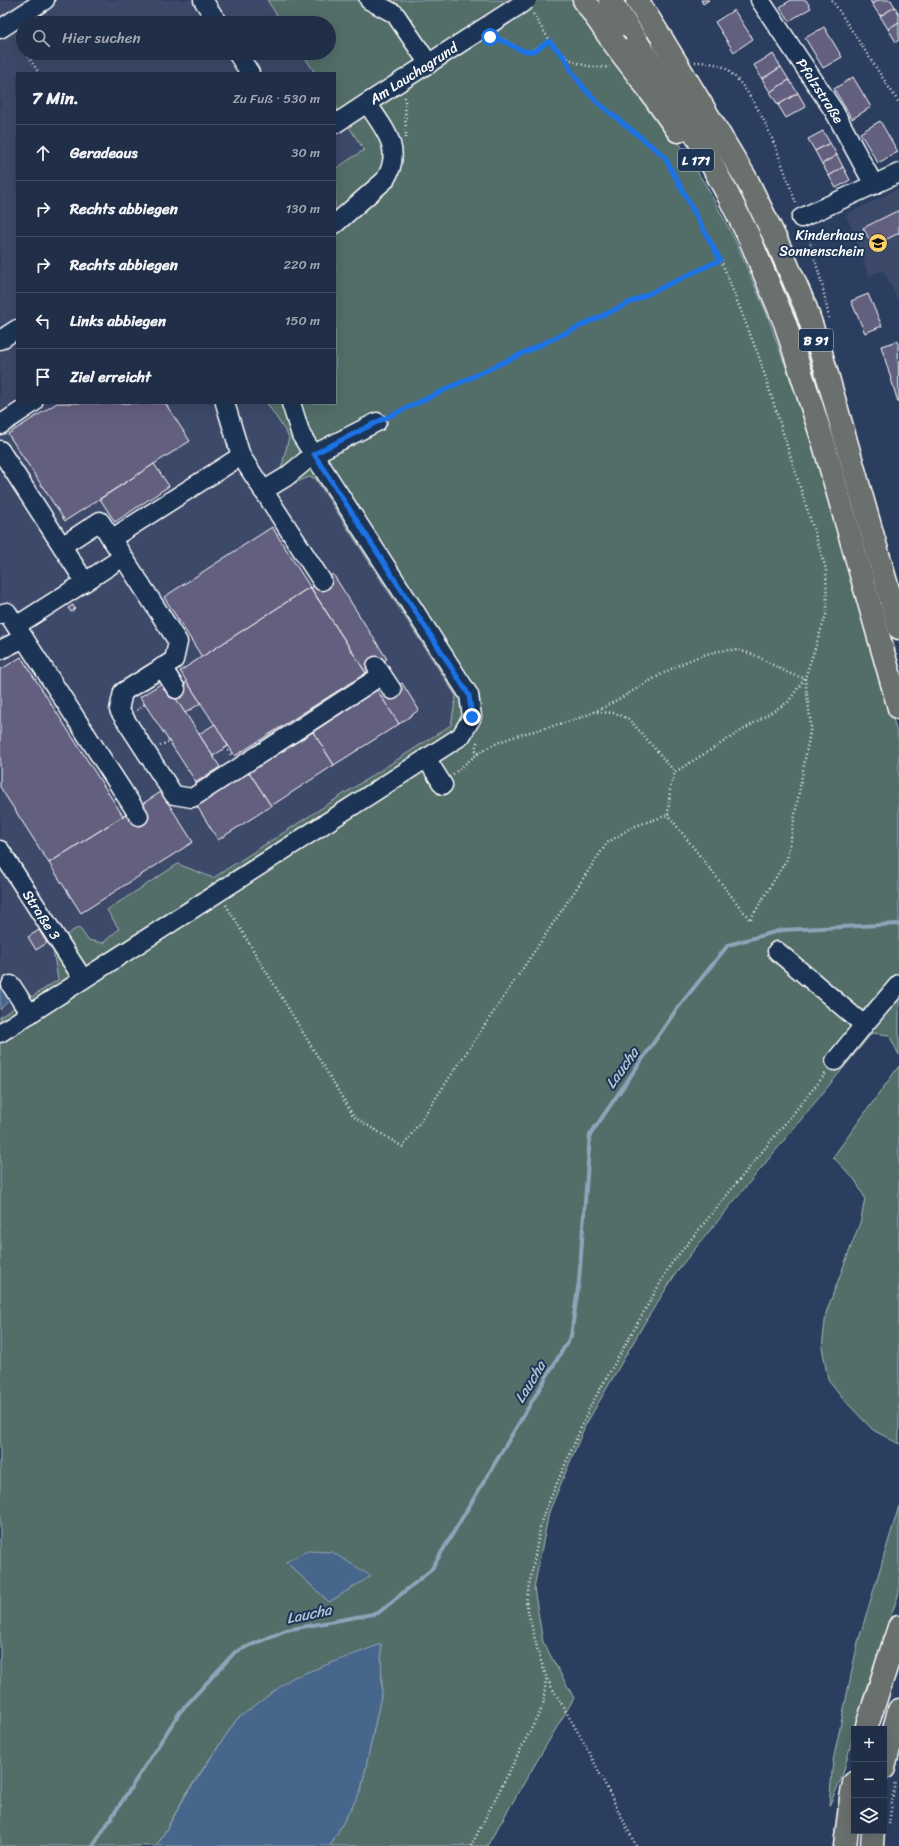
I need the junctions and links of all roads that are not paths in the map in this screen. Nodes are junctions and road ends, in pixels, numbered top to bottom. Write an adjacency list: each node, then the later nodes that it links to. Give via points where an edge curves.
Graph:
1 (45, 0): 9 (street)
2 (203, 0): 10 (street)
3 (369, 0): 14 (street, via 395,14)
4 (584, 0): 16 (highway, bridge, via 613,42)
5 (610, 0): 16 (highway, B 91, bridge)
6 (637, 0): 16 (highway, B 91, bridge, via 663,41)
7 (760, 0): 20 (street, Pfalzstraße, via 834,111)
8 (526, 7): 14 (street, Am Lauchagrund)
9 (20, 16)
10 (213, 16)
11 (16, 19): 12 (street)
12 (0, 29)
13 (242, 60): 15 (street)
14 (429, 64): 17 (street, Am Lauchagrund)
15 (249, 72)
16 (663, 79): 40 (highway, B 91, via 748,182 805,306 821,353); 46 (highway, B 91, via 726,191 785,323 821,434)
17 (367, 103): 18 (street); 22 (street, Am Lauchagrund, via 389,138 394,160 385,180)
18 (336, 123)
19 (899, 173): 20 (street)
20 (874, 185): 21 (street)
21 (802, 218)
22 (336, 223)
23 (16, 330): 24 (street)
24 (0, 340)
25 (32, 404): 29 (street)
26 (225, 404): 32 (street)
27 (291, 404): 31 (street, via 301,435)
28 (377, 422): 31 (street)
29 (0, 425)
30 (0, 450): 35 (street)
31 (314, 454): 33 (street); 47 (street, via 469,695 472,717 461,736)
32 (241, 456): 33 (street); 34 (street)
33 (264, 491): 38 (street)
34 (111, 540): 35 (street, via 100,521); 36 (street)
35 (62, 546): 37 (street)
36 (123, 557): 37 (street); 43 (street, via 178,642 174,660)
37 (85, 582): 41 (street, via 67,601)
38 (322, 582)
39 (0, 614): 41 (street, via 7,612)
40 (899, 628)
41 (20, 632): 42 (street); 49 (street)
42 (0, 650)
43 (162, 667): 44 (street, via 123,692 119,710 174,794 192,798 238,774 254,751); 45 (street)
44 (383, 677)
45 (176, 689)
46 (899, 708)
47 (426, 758): 48 (street); 52 (street)
48 (443, 784)
49 (139, 816)
50 (0, 850): 52 (street, Straße 3)
51 (777, 951): 56 (street)
52 (83, 979): 55 (street)
53 (899, 984): 56 (street)
54 (11, 985): 55 (street)
55 (30, 1014): 57 (street)
56 (864, 1025): 58 (street)
57 (0, 1033)
58 (835, 1061)
59 (899, 1626): 61 (highway)
60 (899, 1710): 62 (highway)
61 (867, 1726)
62 (890, 1772)
63 (851, 1798): 65 (highway)
64 (878, 1834): 66 (highway)
65 (845, 1846)
66 (872, 1846)

